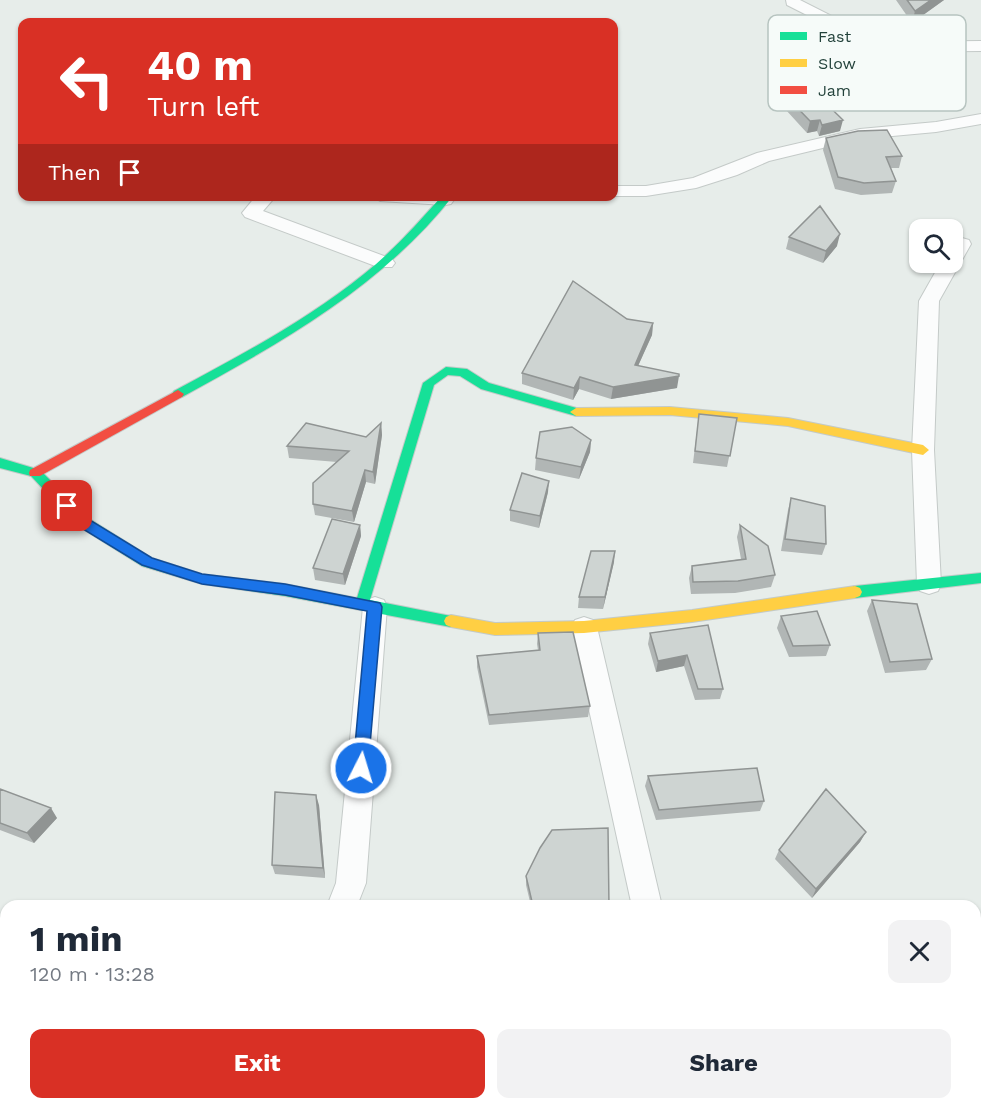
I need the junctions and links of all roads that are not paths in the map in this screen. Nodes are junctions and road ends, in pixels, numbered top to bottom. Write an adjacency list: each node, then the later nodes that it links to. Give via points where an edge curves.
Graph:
1 (792, 2): 2 (street)
2 (817, 15)
3 (966, 46): 4 (street)
4 (981, 46)
5 (981, 119): 6 (street, via 860,134 763,157 696,183)
6 (618, 191)
7 (262, 201): 9 (street, via 251,213)
8 (443, 201): 9 (street)
9 (385, 262): 13 (street, via 339,298 249,355)
10 (945, 273): 11 (street, via 929,301)
11 (923, 450): 15 (street); 16 (street, via 788,422 670,411 573,412 485,386 463,372 447,371 429,383)
12 (0, 463): 13 (street)
13 (35, 472): 16 (street, via 83,522 147,562 202,579)
14 (981, 578): 15 (street)
15 (929, 584): 17 (street)
16 (368, 606): 17 (street, via 495,628); 18 (street, via 351,883)
17 (584, 627): 19 (street)
18 (344, 900)
19 (646, 900)

